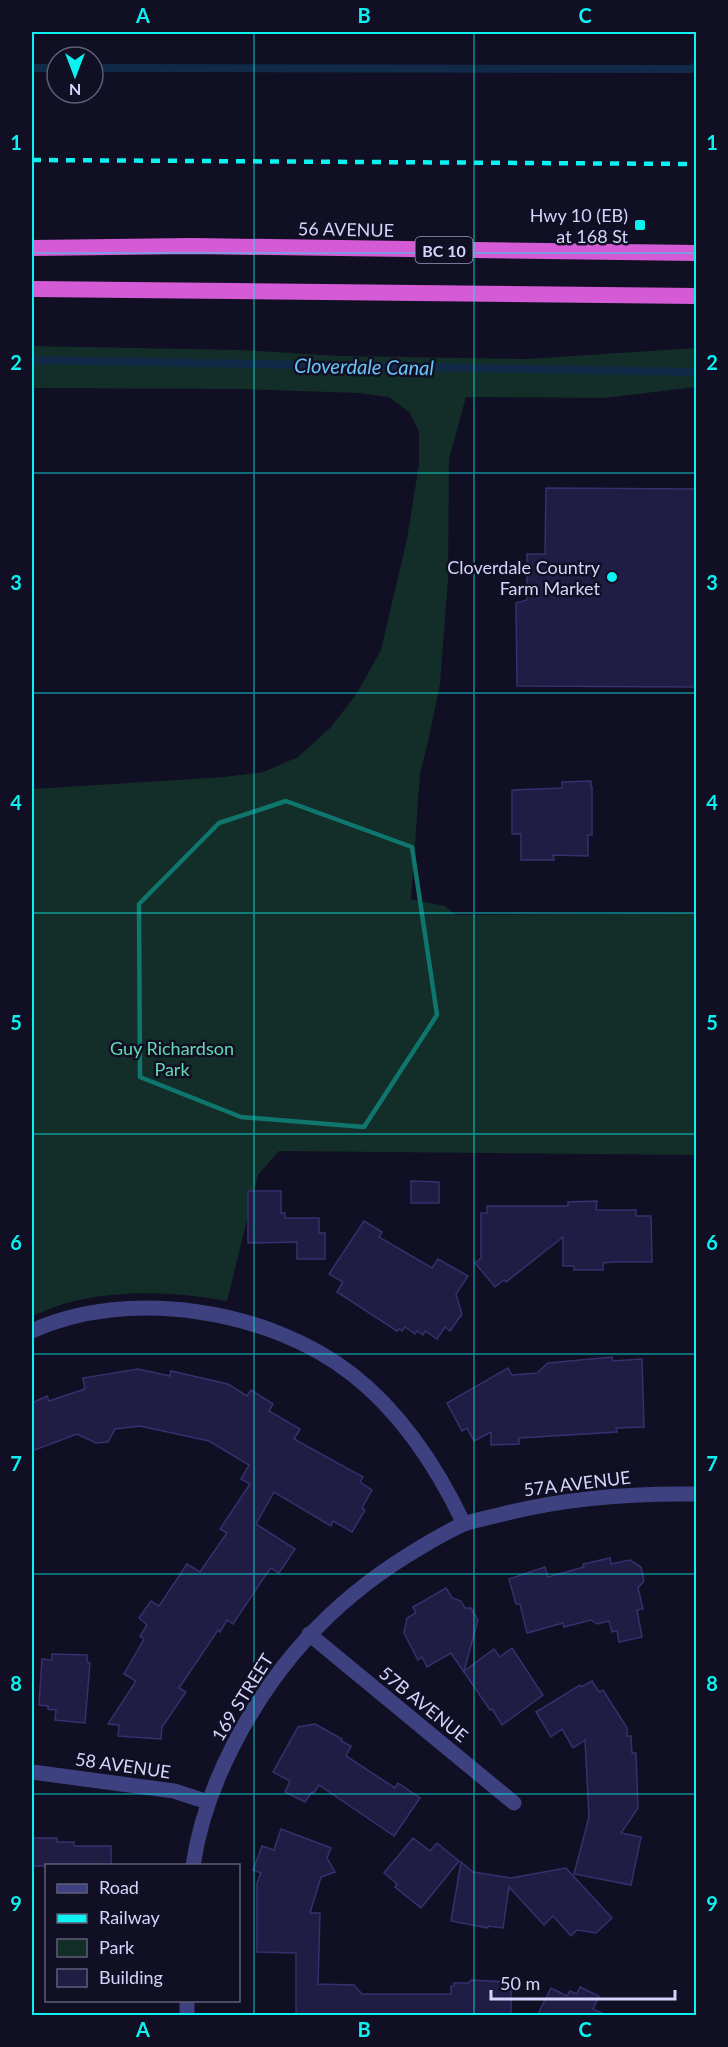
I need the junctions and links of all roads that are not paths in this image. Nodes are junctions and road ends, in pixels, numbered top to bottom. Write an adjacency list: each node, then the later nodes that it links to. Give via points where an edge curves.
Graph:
1 (32, 248): 2 (highway, 56 AVENUE / BC 10, via 192,246)
2 (696, 253)
3 (32, 289): 4 (highway)
4 (696, 296)
5 (32, 1331): 7 (street, via 75,1316 140,1309 221,1315 281,1335 352,1374 383,1402 449,1490)
6 (696, 1494): 7 (street, 57A AVENUE, via 593,1497 528,1507)
7 (464, 1524): 8 (street, 169 STREET, via 384,1570)
8 (309, 1634): 10 (street, 169 STREET, via 248,1716); 11 (street, 57B AVENUE)
9 (32, 1772): 10 (street, 58 AVENUE, via 174,1791)
10 (208, 1802): 12 (street, 169 STREET)
11 (514, 1803)
12 (194, 1864)

